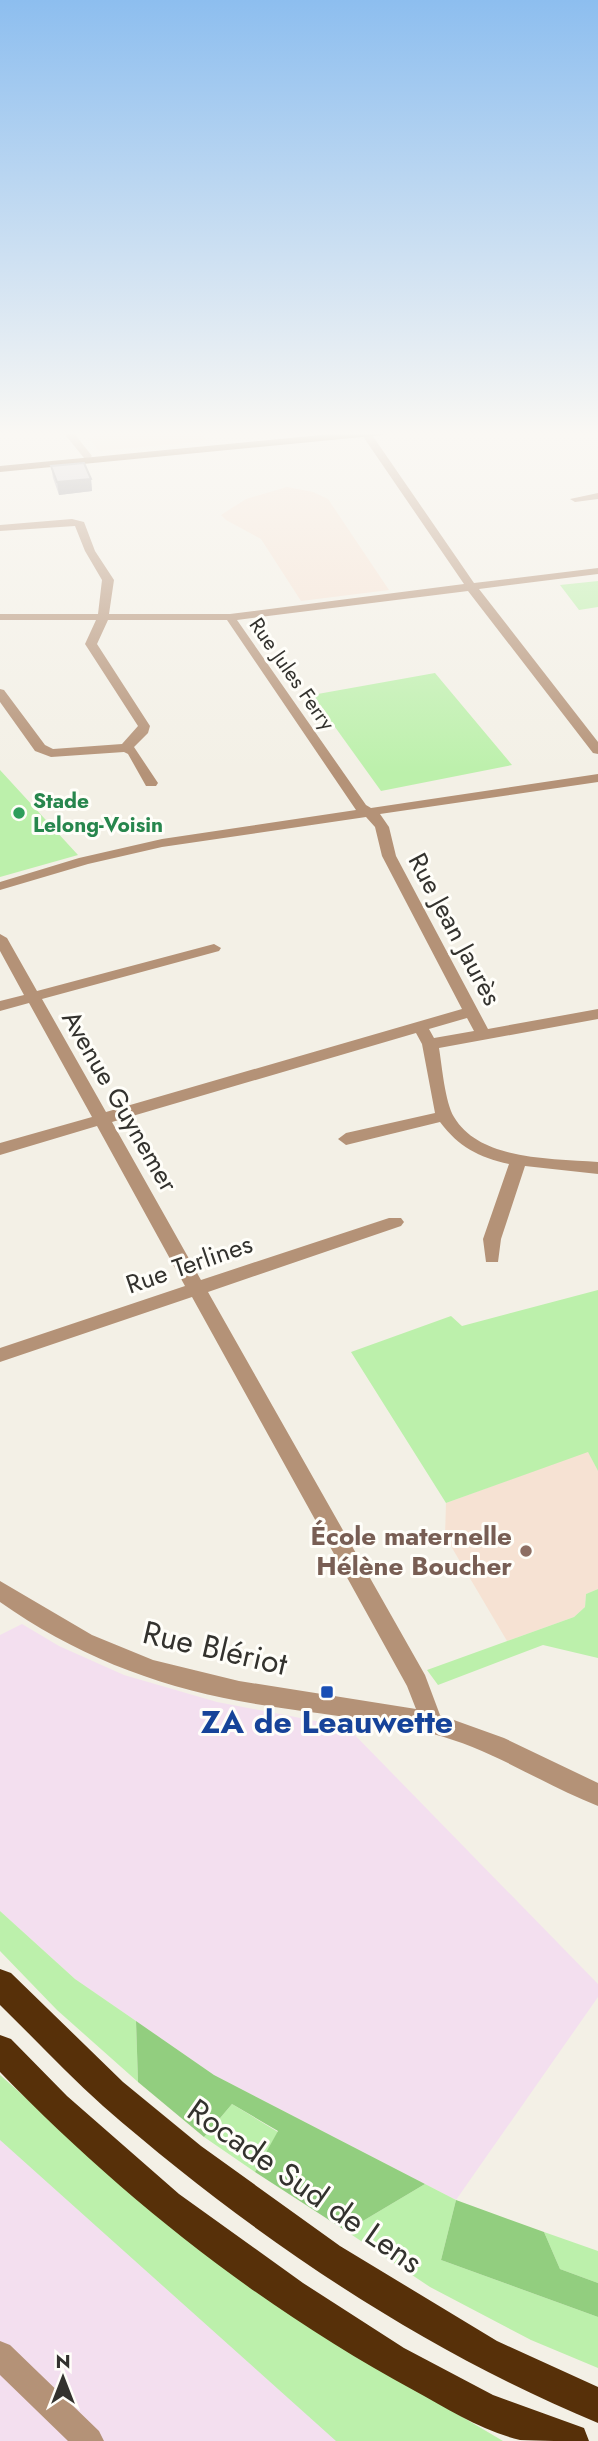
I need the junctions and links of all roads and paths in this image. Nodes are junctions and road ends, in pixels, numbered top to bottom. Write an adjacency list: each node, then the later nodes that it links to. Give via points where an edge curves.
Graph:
1 (88, 546): 7 (street, via 108,580)
2 (443, 546): 4 (street)
3 (598, 571): 4 (street, Rue Jules Ferry)
4 (471, 587): 6 (street, Rue Jules Ferry); 10 (street)
5 (0, 617): 7 (street)
6 (230, 617): 7 (street); 13 (street, Rue Jules Ferry, via 361,808)
7 (103, 618): 9 (street, via 91,644 144,726)
8 (0, 693): 9 (street, via 40,748 51,753)
9 (126, 748): 12 (street, via 133,751)
10 (598, 750)
11 (598, 778): 13 (street)
12 (151, 783)
13 (368, 811): 14 (street, via 139,847); 19 (street, Rue Jean Jaurès, via 377,815 384,828 389,856)
14 (0, 886)
15 (0, 938): 17 (street, Avenue Guynemer)
16 (214, 948): 17 (street)
17 (32, 997): 18 (street); 25 (street, Avenue Guynemer)
18 (0, 1006)
19 (471, 1012): 21 (street); 22 (street, Rue Jean Jaurès)
20 (598, 1014): 22 (street)
21 (420, 1027): 23 (street); 25 (street)
22 (483, 1034): 23 (street)
23 (430, 1044): 24 (street)
24 (444, 1116): 26 (street); 28 (street, via 475,1147)
25 (102, 1119): 27 (street); 32 (street, Avenue Guynemer)
26 (346, 1139)
27 (0, 1149)
28 (519, 1158): 29 (street); 31 (street, via 492,1239)
29 (598, 1168)
30 (395, 1222): 32 (street, Rue Terlines)
31 (492, 1257)
32 (198, 1288): 33 (street, Rue Terlines); 35 (street, Avenue Guynemer, via 417,1682)
33 (0, 1355)
34 (0, 1591): 35 (street, Rue Blériot, via 69,1634 176,1677)
35 (432, 1723): 36 (street, Rue Blériot, via 507,1749)
36 (598, 1795)
37 (0, 1984): 40 (highway, Rocade Sud de Lens, via 112,2093 328,2258 485,2353)
38 (0, 2050): 42 (highway, via 167,2206 291,2295 392,2360 485,2410)
39 (0, 2355): 41 (street)
40 (598, 2405)
41 (89, 2441)
42 (571, 2441)

